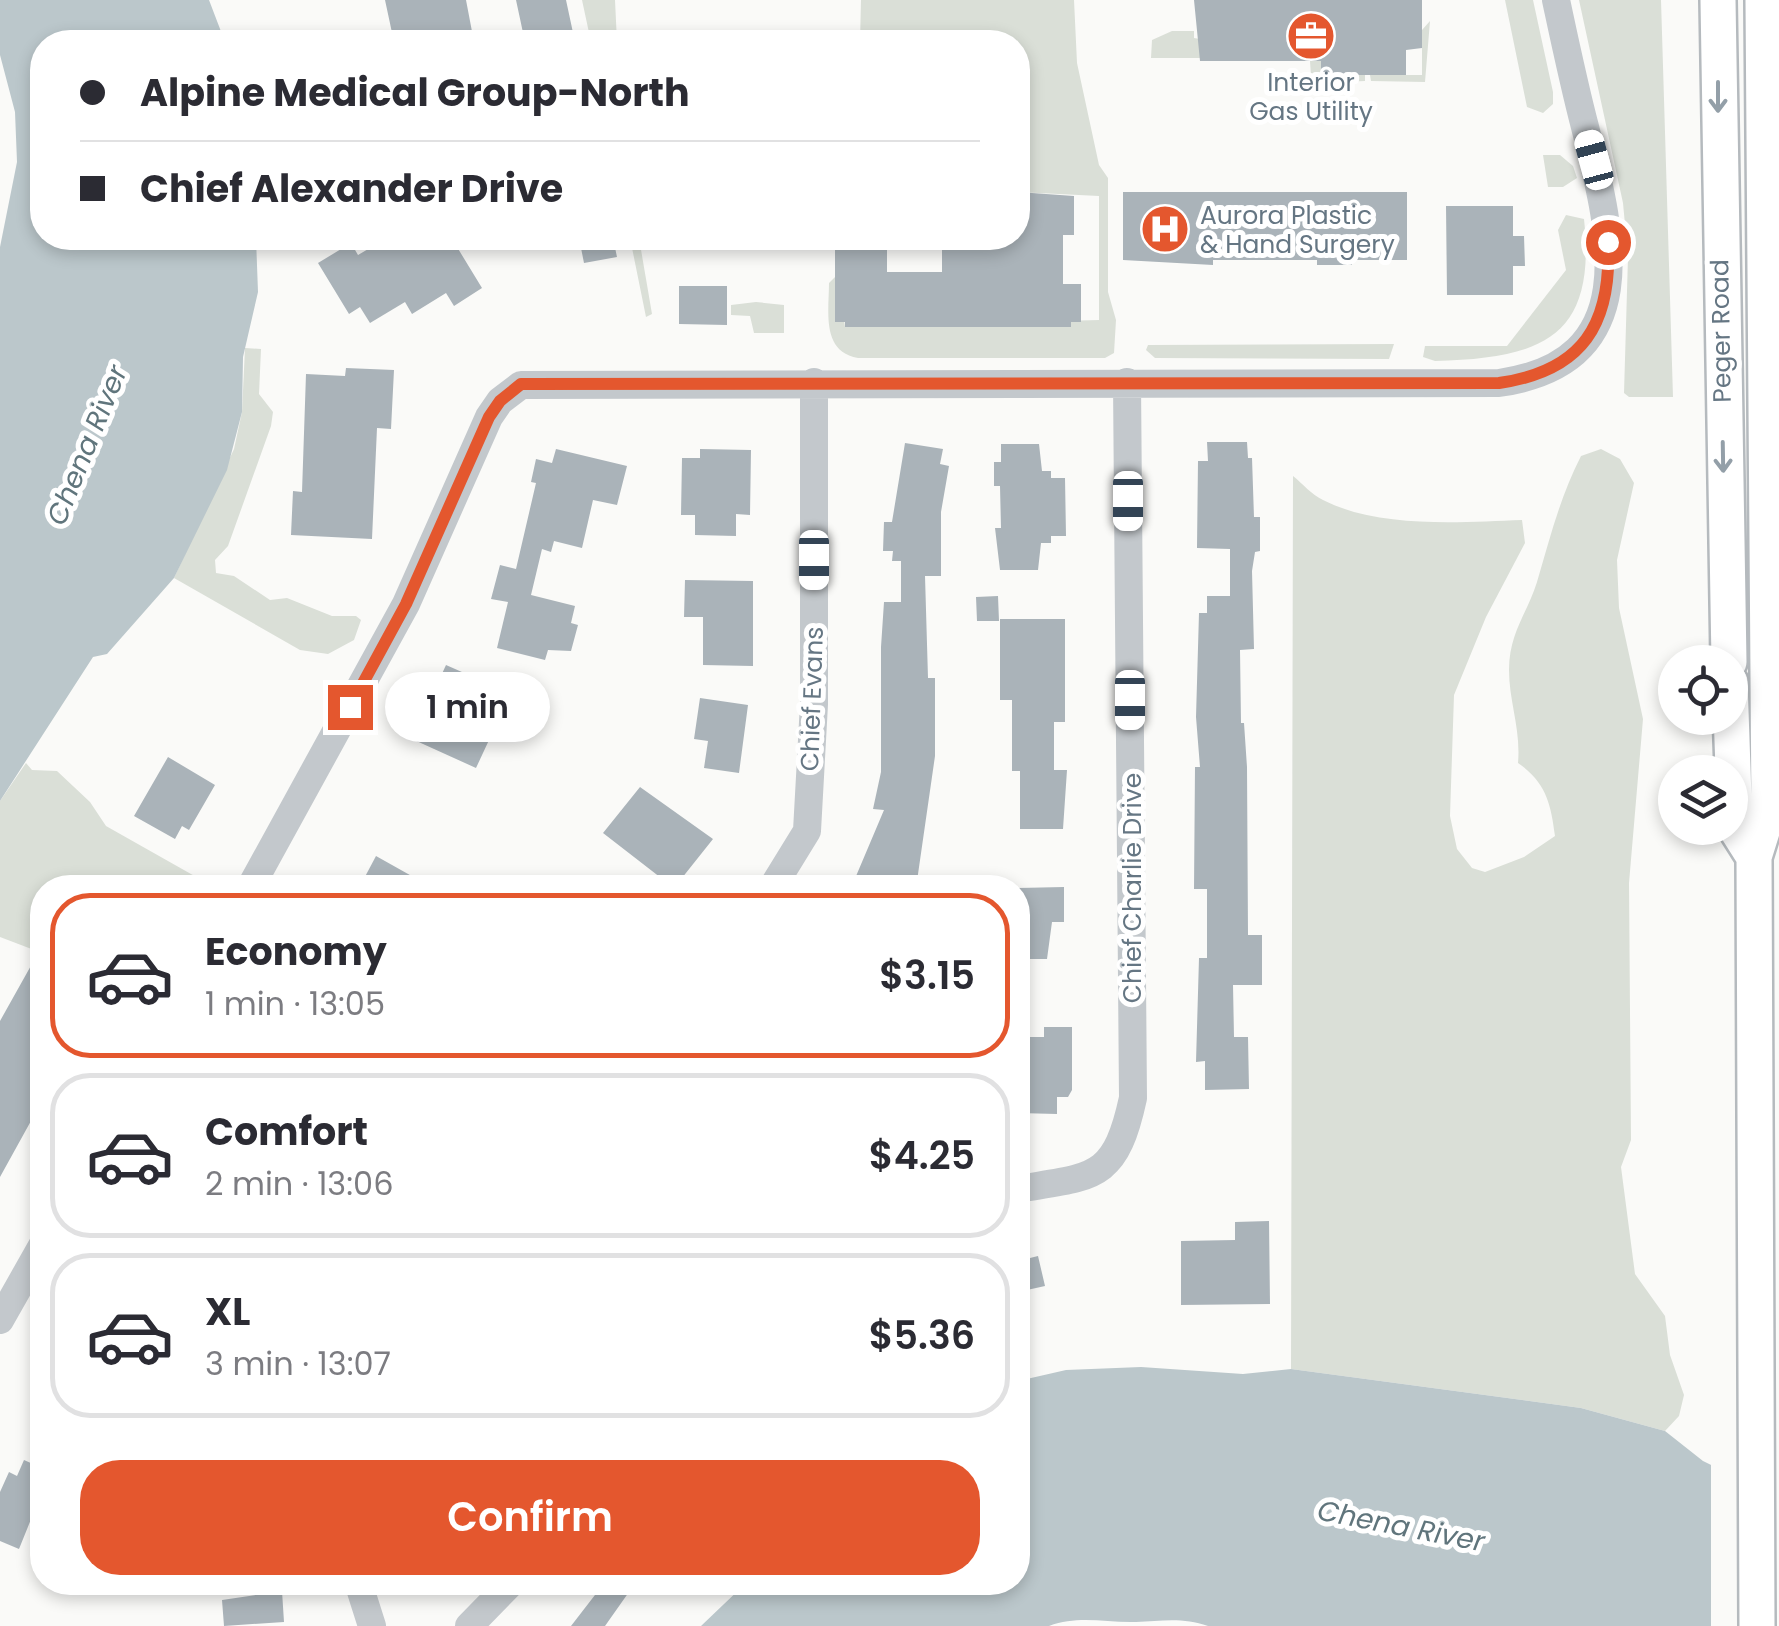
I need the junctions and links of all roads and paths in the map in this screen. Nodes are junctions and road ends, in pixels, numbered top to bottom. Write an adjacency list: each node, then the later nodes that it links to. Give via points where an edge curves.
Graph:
1 (1556, 0): 5 (street, via 1608,242 1606,305 1586,341 1541,374 1499,383)
2 (1718, 0): 6 (main road, Peger Road, one-way to 6)
3 (1763, 0): 7 (main road, Peger Road)
4 (814, 382): 5 (street); 10 (street, via 521,384 500,401 406,604); 11 (street, Chief Evans, via 814,704 807,830)
5 (1127, 382): 12 (street, Chief Charlie Drive, via 1134,1098 1119,1151 1105,1166)
6 (1729, 645)
7 (1774, 702): 9 (main road, Peger Road, via 1769,809)
8 (1732, 735): 9 (main road, Peger Road, via 1735,827)
9 (1754, 857): 19 (main road, Peger Road)
10 (257, 875)
11 (780, 875)
12 (1030, 1188)
13 (30, 1267): 14 (street)
14 (0, 1320)
15 (362, 1595): 17 (street)
16 (499, 1595): 18 (street)
17 (372, 1626)
18 (469, 1626)
19 (1757, 1626)

